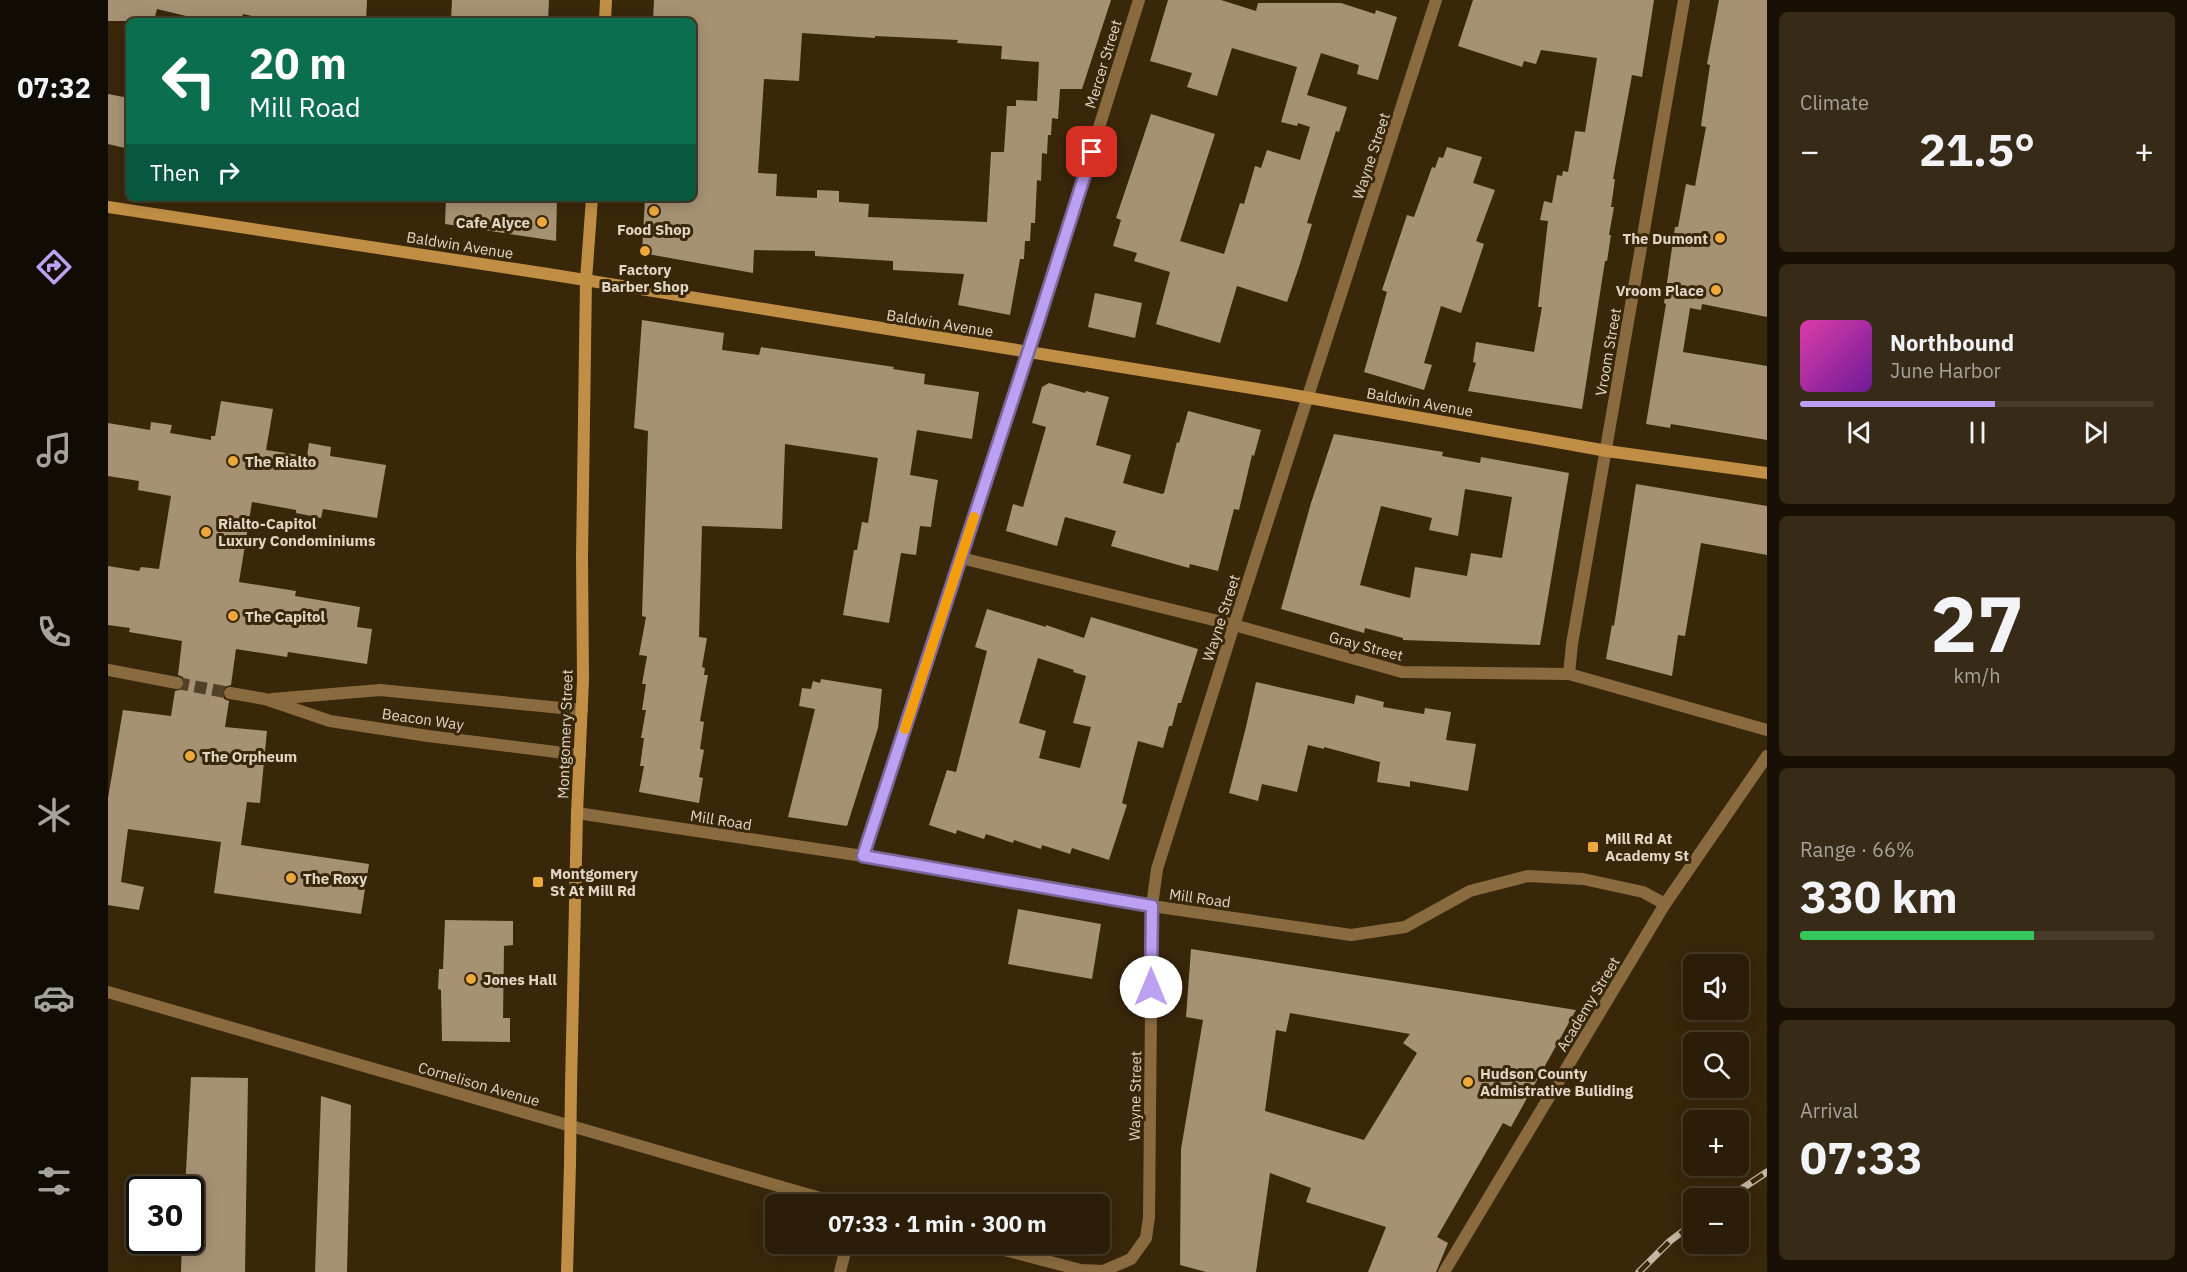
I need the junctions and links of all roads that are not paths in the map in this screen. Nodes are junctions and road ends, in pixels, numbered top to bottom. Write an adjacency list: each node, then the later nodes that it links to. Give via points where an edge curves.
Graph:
1 (606, 0): 5 (street)
2 (1139, 0): 9 (street, Mercer Street)
3 (1436, 0): 10 (street, Wayne Street)
4 (1684, 0): 11 (street, Vroom Street)
5 (605, 18)
6 (592, 201): 8 (street, Montgomery Street)
7 (108, 207): 8 (street, Baldwin Avenue)
8 (586, 280): 9 (street, Baldwin Avenue); 20 (street, Montgomery Street)
9 (1028, 353): 10 (street, Baldwin Avenue); 13 (street, Mercer Street)
10 (1309, 398): 11 (street, Baldwin Avenue); 14 (street, Wayne Street)
11 (1607, 450): 12 (street, Baldwin Avenue); 16 (street, Vroom Street)
12 (1767, 473)
13 (961, 558): 14 (street, Gray Street); 25 (street, Mercer Street)
14 (1234, 625): 16 (street, Gray Street, via 1402,672); 27 (street, Wayne Street, via 1157,869)
15 (108, 670): 17 (street)
16 (1569, 674): 21 (street, Gray Street)
17 (177, 683)
18 (230, 693): 19 (street, Beacon Way)
19 (265, 699): 20 (street, Beacon Way, via 380,690); 22 (street, Beacon Way, via 330,721)
20 (582, 710): 22 (street, Montgomery Street)
21 (1767, 730)
22 (580, 755): 24 (street, Montgomery Street)
23 (1767, 756): 26 (street, Academy Street)
24 (577, 813): 25 (street, Mill Road); 32 (street, Montgomery Street, bridge)
25 (863, 856): 27 (street, Mill Road)
26 (1665, 904): 27 (street, Mill Road, via 1643,892 1583,879 1528,876 1470,891 1405,927 1351,935); 34 (street, Academy Street)
27 (1152, 906): 31 (street, Wayne Street, via 1146,1238 1131,1259 1103,1271 1081,1270)
28 (108, 992): 29 (street, Cornelison Avenue)
29 (806, 1194)
30 (844, 1254): 33 (street)
31 (1020, 1254)
32 (567, 1272)
33 (840, 1272)
34 (1444, 1272)

